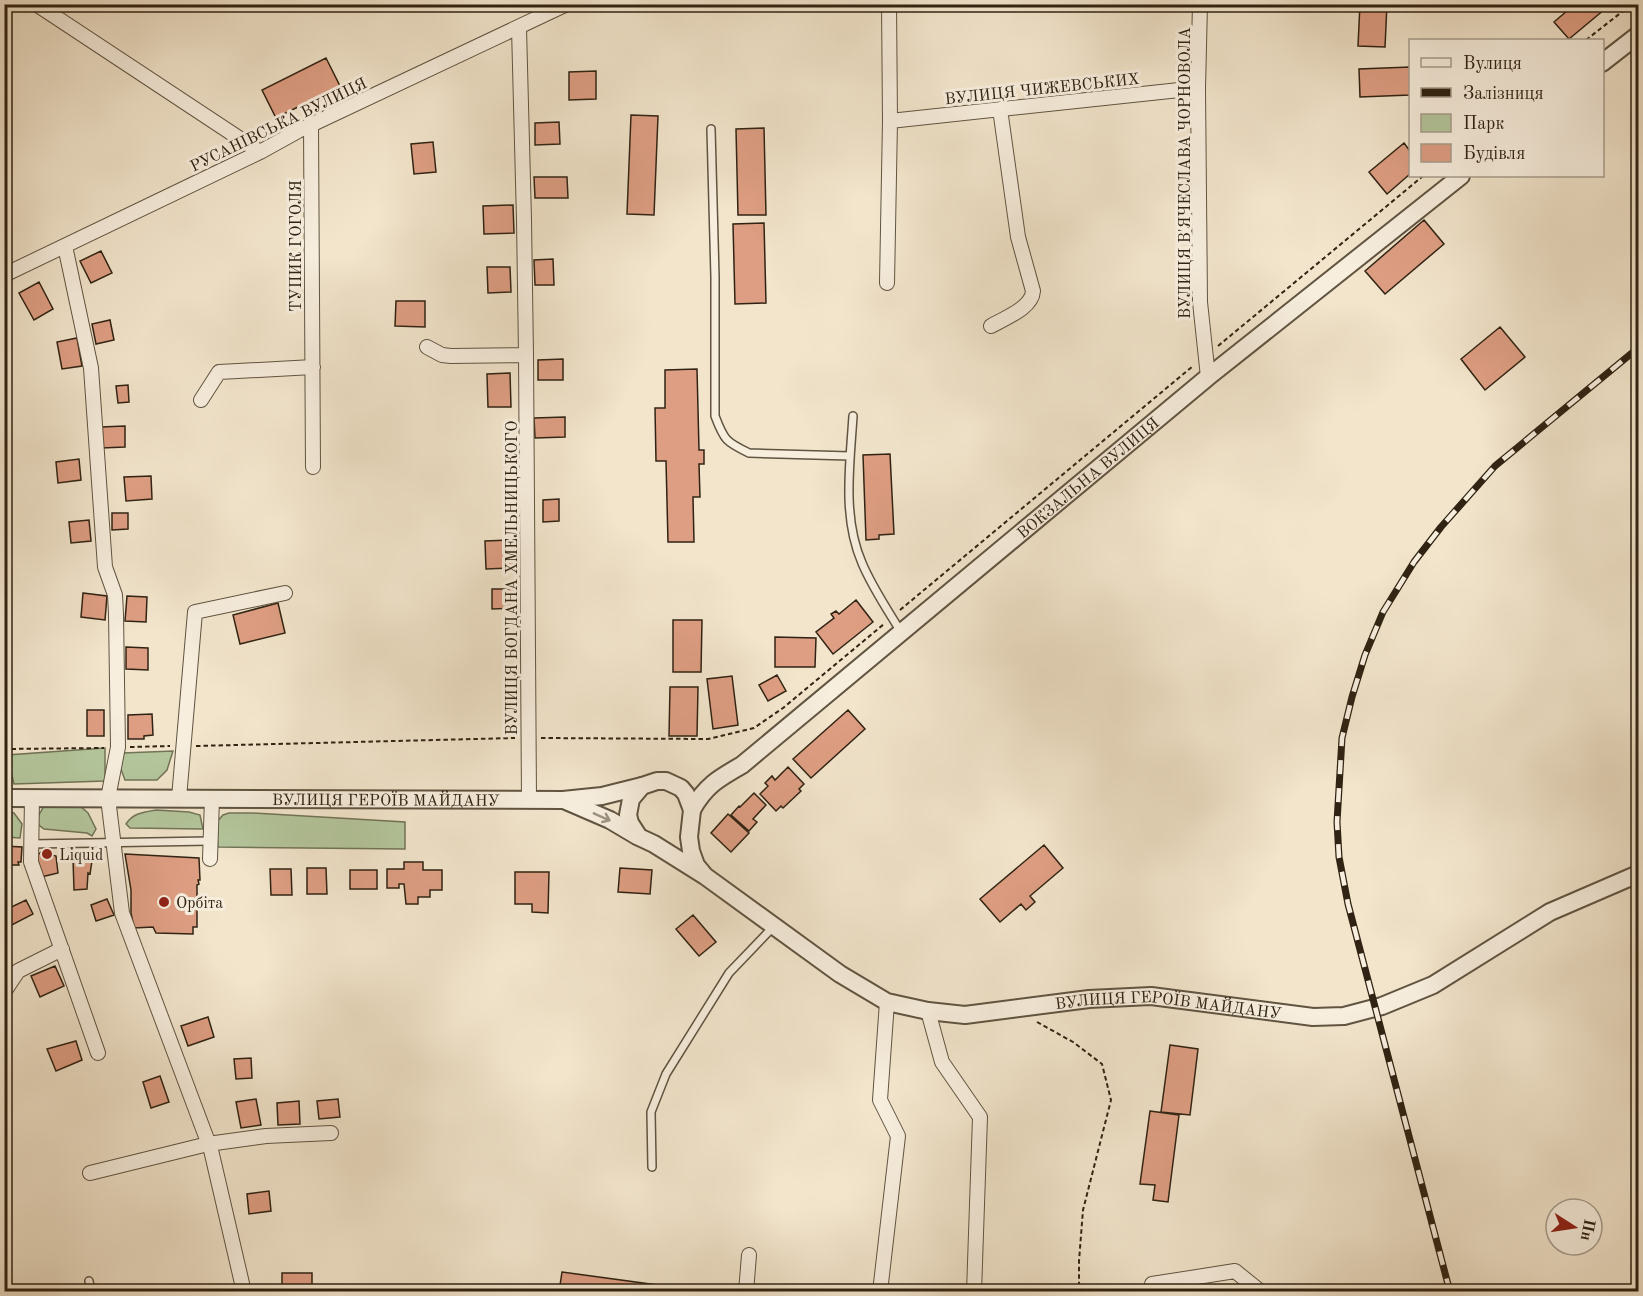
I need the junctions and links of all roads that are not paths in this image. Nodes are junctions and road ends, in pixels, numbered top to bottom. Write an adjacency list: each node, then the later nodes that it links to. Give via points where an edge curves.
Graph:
1 (36, 4): 13 (street)
2 (567, 4): 5 (street, РУСАНІВСЬКА ВУЛИЦЯ)
3 (889, 4): 10 (street)
4 (1200, 4): 8 (street, ВУЛИЦЯ В'ЯЧЕСЛАВА ЧОРНОВОЛА)
5 (519, 28): 11 (street, РУСАНІВСЬКА ВУЛИЦЯ); 20 (street, ВУЛИЦЯ БОГДАНА ХМЕЛЬНИЦЬКОГО)
6 (1638, 35): 7 (street)
7 (1604, 61)
8 (1198, 88): 9 (street, ВУЛИЦЯ ЧИЖЕВСЬКИХ); 22 (street, ВУЛИЦЯ В'ЯЧЕСЛАВА ЧОРНОВОЛА, via 1200,302)
9 (1000, 109): 10 (street, ВУЛИЦЯ ЧИЖЕВСЬКИХ); 18 (street, via 1018,237 1033,291 1026,305)
10 (890, 121): 17 (street)
11 (311, 125): 13 (street, РУСАНІВСЬКА ВУЛИЦЯ); 21 (street, ТУПИК ГОГОЛЯ)
12 (711, 129): 25 (lane, via 715,416 722,435 749,453)
13 (260, 152): 15 (street, РУСАНІВСЬКА ВУЛИЦЯ)
14 (1460, 177): 22 (street, ВОКЗАЛЬНА ВУЛИЦЯ)
15 (64, 246): 16 (street, РУСАНІВСЬКА ВУЛИЦЯ); 34 (street, via 91,368 105,567 115,595 118,747)
16 (4, 274)
17 (887, 283)
18 (991, 326)
19 (427, 347): 20 (street, via 451,356)
20 (526, 355): 37 (street, ВУЛИЦЯ БОГДАНА ХМЕЛЬНИЦЬКОГО)
21 (313, 367): 23 (street, via 219,372); 26 (street, ТУПИК ГОГОЛЯ)
22 (1208, 377): 28 (street, ВОКЗАЛЬНА ВУЛИЦЯ)
23 (201, 400)
24 (853, 416): 25 (lane)
25 (850, 456): 28 (lane, via 853,538 871,582)
26 (313, 467)
27 (285, 593): 35 (street, via 195,612)
28 (897, 624): 29 (street, ВОКЗАЛЬНА ВУЛИЦЯ, via 742,765)
29 (714, 781): 30 (street, ВОКЗАЛЬНА ВУЛИЦЯ); 39 (street, ВОКЗАЛЬНА ВУЛИЦЯ)
30 (674, 784): 31 (street, ВУЛИЦЯ ГЕРОЇВ МАЙДАНУ, via 657,781); 39 (street, via 686,794)
31 (642, 786): 38 (street, ВУЛИЦЯ ГЕРОЇВ МАЙДАНУ); 40 (street, via 631,799 630,823)
32 (4, 798): 33 (street, ВУЛИЦЯ ГЕРОЇВ МАЙДАНУ)
33 (32, 798): 34 (street, ВУЛИЦЯ ГЕРОЇВ МАЙДАНУ); 42 (street)
34 (108, 798): 35 (street, ВУЛИЦЯ ГЕРОЇВ МАЙДАНУ); 43 (street)
35 (179, 798): 36 (street, ВУЛИЦЯ ГЕРОЇВ МАЙДАНУ)
36 (212, 798): 37 (street, ВУЛИЦЯ ГЕРОЇВ МАЙДАНУ); 41 (street)
37 (529, 800): 38 (street, ВУЛИЦЯ ГЕРОЇВ МАЙДАНУ)
38 (562, 800): 40 (street, ВУЛИЦЯ ГЕРОЇВ МАЙДАНУ, one-way to 40)
39 (691, 814): 40 (street, via 689,826 678,839 670,843); 46 (street, ВУЛИЦЯ ГЕРОЇВ МАЙДАНУ, via 691,851)
40 (647, 840): 46 (street, ВУЛИЦЯ ГЕРОЇВ МАЙДАНУ)
41 (210, 842): 43 (lane); 44 (street)
42 (31, 844): 43 (lane); 48 (street, via 31,862)
43 (114, 844): 54 (street, via 122,913)
44 (210, 859)
45 (1638, 874): 51 (street, ВУЛИЦЯ ГЕРОЇВ МАЙДАНУ, via 1550,912 1434,985 1344,1016 1313,1017 1151,996 1089,999 965,1015)
46 (705, 876): 47 (street, ВУЛИЦЯ ГЕРОЇВ МАЙДАНУ)
47 (774, 926): 50 (street, ВУЛИЦЯ ГЕРОЇВ МАЙДАНУ); 55 (lane, via 729,973 666,1074 651,1112)
48 (62, 949): 49 (street, via 18,971); 52 (street)
49 (4, 992)
50 (887, 1002): 51 (street, ВУЛИЦЯ ГЕРОЇВ МАЙДАНУ); 63 (street, via 880,1100 898,1136)
51 (928, 1011): 64 (street, via 942,1062 980,1117)
52 (98, 1053)
53 (331, 1133): 54 (street)
54 (208, 1144): 56 (street); 61 (street)
55 (652, 1167)
56 (90, 1173)
57 (749, 1255): 62 (street)
58 (89, 1281): 60 (lane)
59 (1152, 1284): 65 (street, via 1235,1271)
60 (91, 1292)
61 (244, 1292)
62 (746, 1292)
63 (880, 1292)
64 (974, 1292)
65 (1261, 1292)

